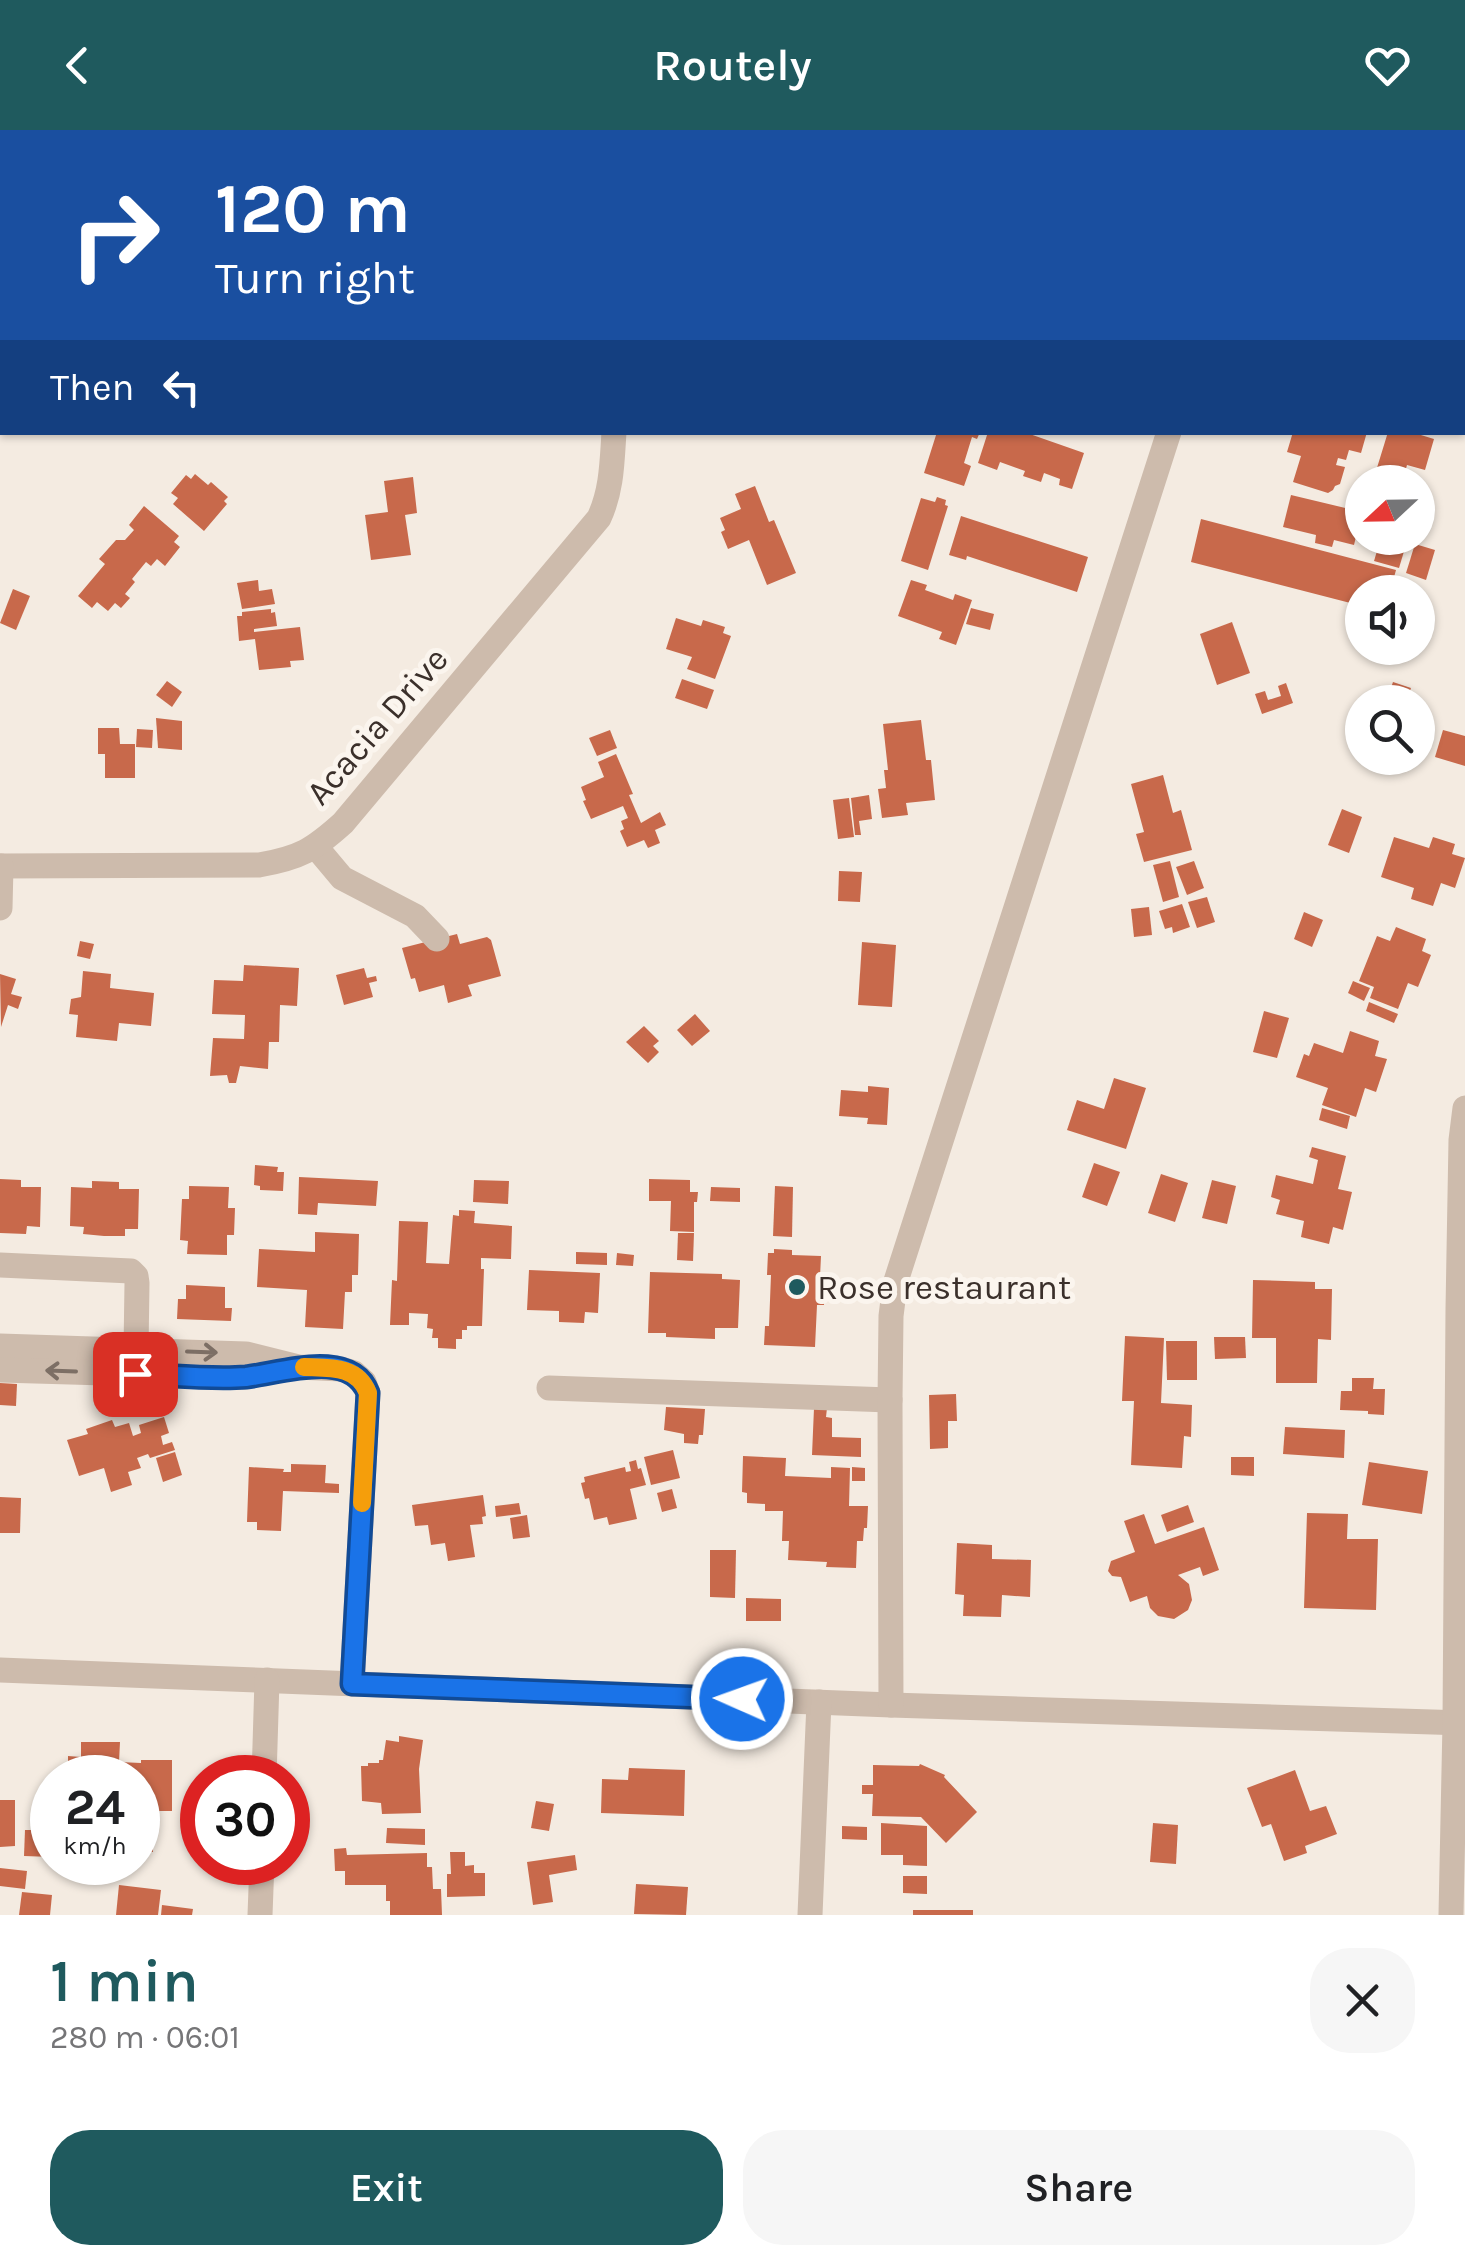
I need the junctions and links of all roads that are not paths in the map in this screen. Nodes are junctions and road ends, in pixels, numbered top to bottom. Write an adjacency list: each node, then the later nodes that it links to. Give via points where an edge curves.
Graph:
1 (614, 435): 3 (street, Acacia Drive, via 600,518 343,823)
2 (1168, 435): 15 (street, via 902,1255 891,1316)
3 (316, 846): 4 (street, Acacia Drive, via 259,865); 6 (street, via 342,878 415,916)
4 (0, 866): 5 (street)
5 (0, 908)
6 (438, 939)
7 (1465, 1108): 9 (street)
8 (0, 1265): 11 (street, via 131,1270 138,1283)
9 (1461, 1306): 21 (street)
10 (0, 1346): 11 (street)
11 (136, 1350): 12 (street, one-way to 12, via 246,1354)
12 (298, 1367): 13 (street, one-way to 13, via 244,1377); 18 (street, via 354,1374 368,1393)
13 (0, 1370)
14 (550, 1388): 15 (street)
15 (890, 1400): 20 (street)
16 (0, 1670): 17 (street)
17 (266, 1680): 18 (street); 22 (street)
18 (352, 1684): 19 (street)
19 (819, 1702): 20 (street); 25 (street)
20 (891, 1705): 21 (street)
21 (1460, 1723): 26 (street)
22 (264, 1755)
23 (261, 1885): 24 (street)
24 (260, 1915)
25 (810, 1915)
26 (1451, 1915)

